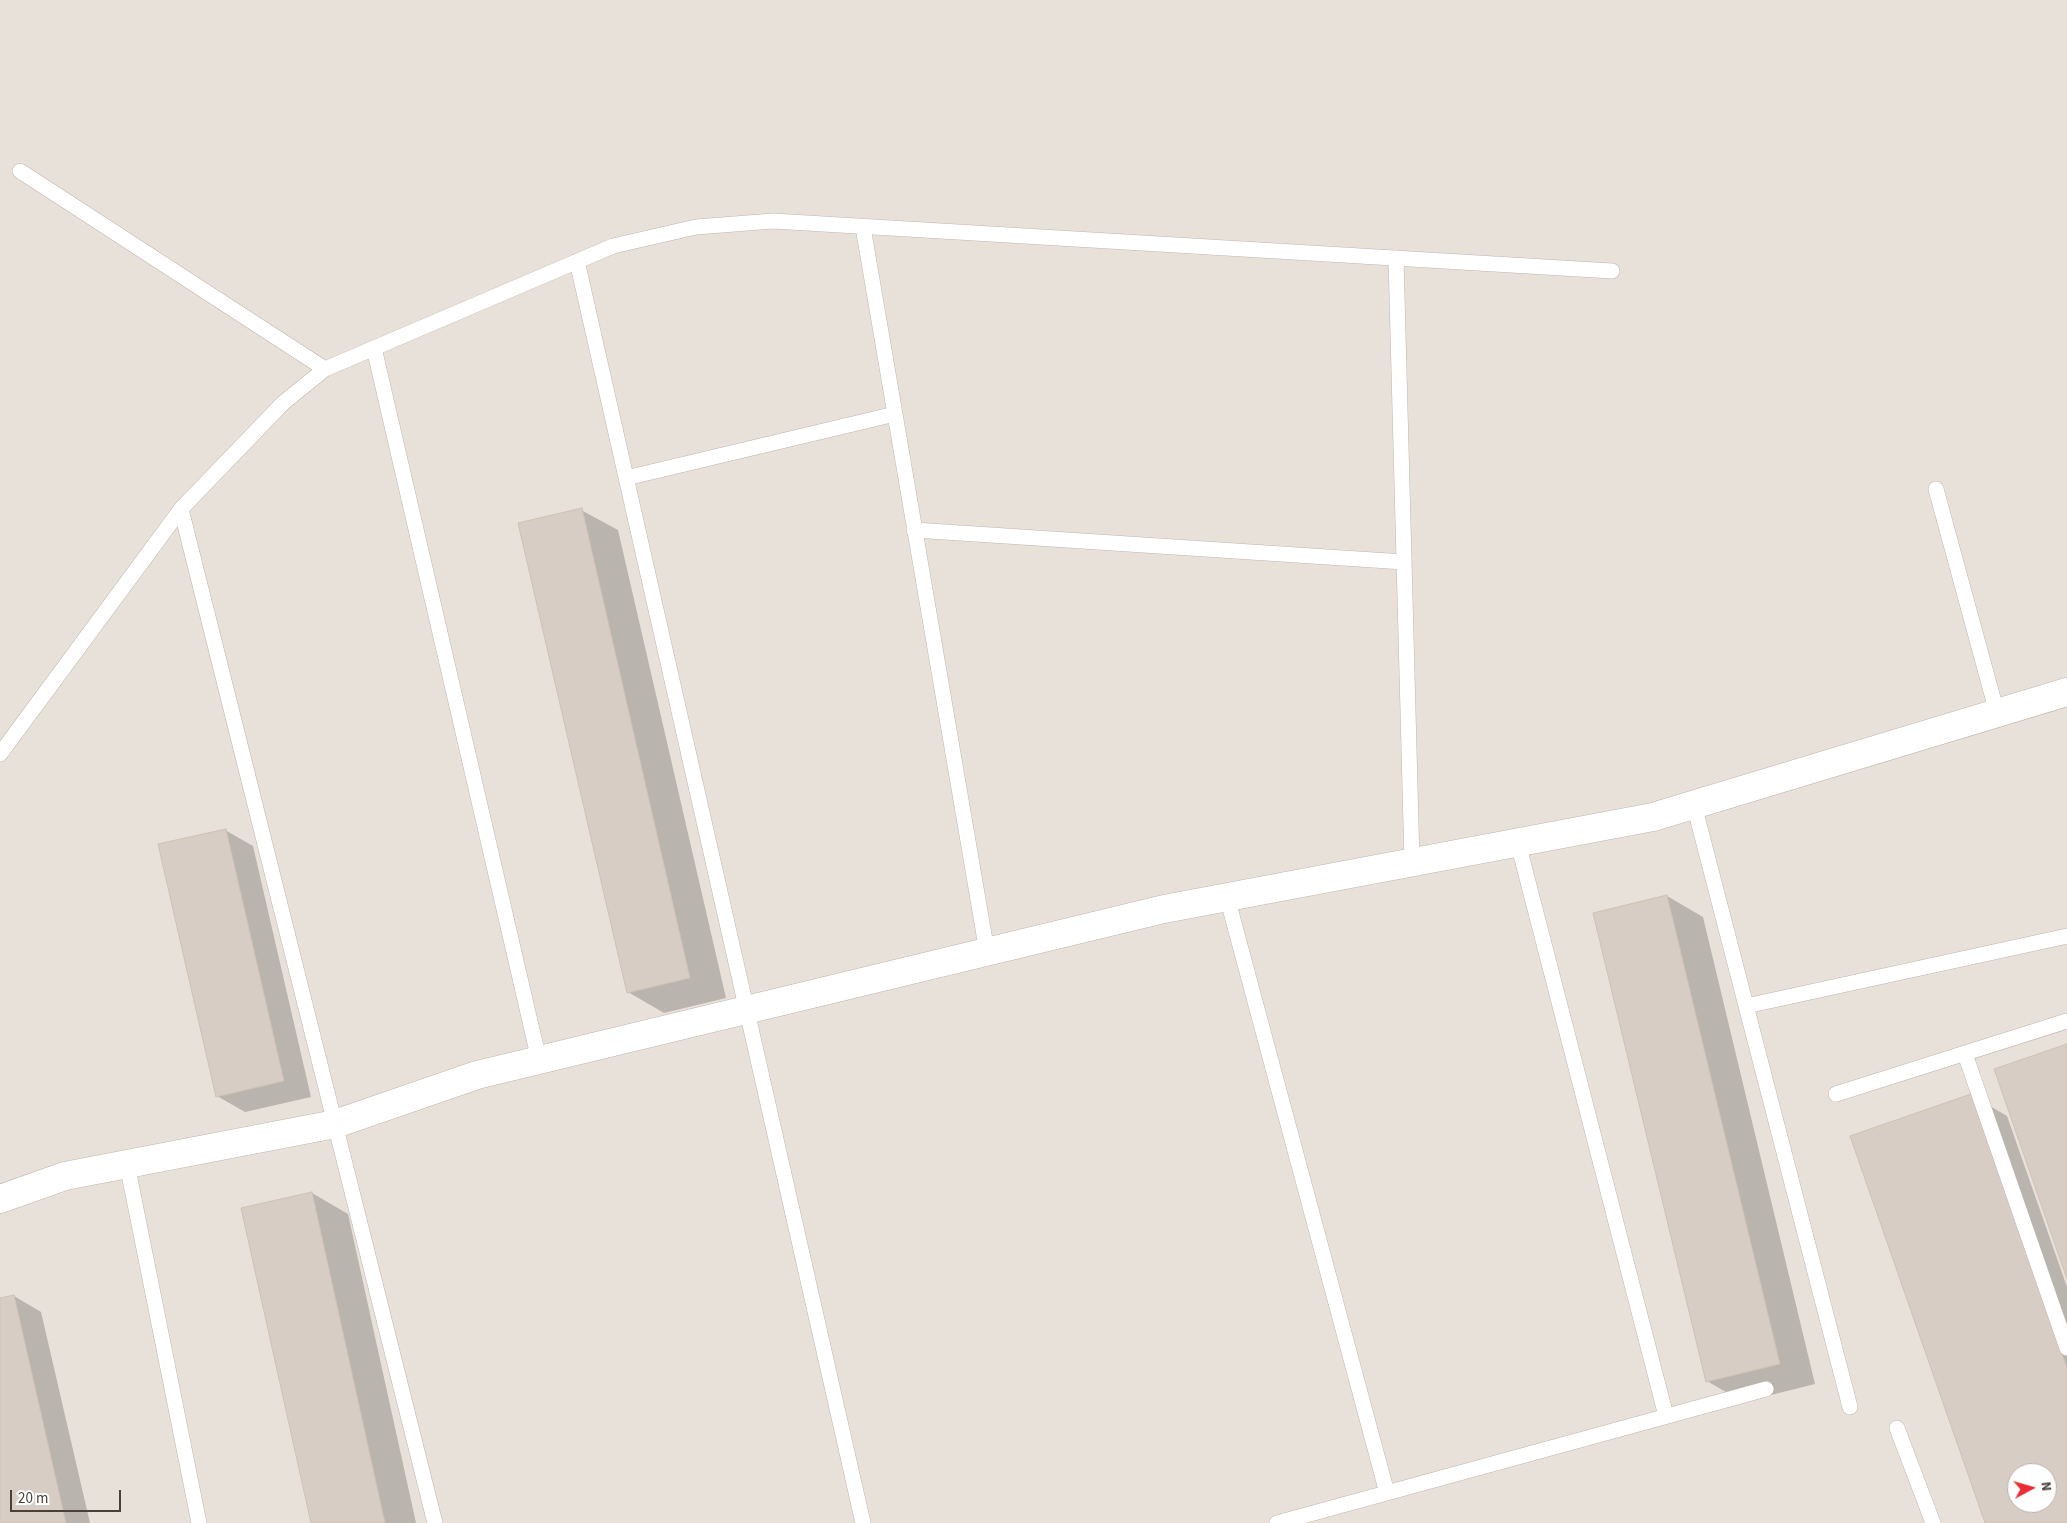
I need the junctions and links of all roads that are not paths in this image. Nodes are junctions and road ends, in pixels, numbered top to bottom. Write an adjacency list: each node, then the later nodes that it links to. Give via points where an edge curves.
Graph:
1 (20, 171): 7 (lane)
2 (863, 227): 3 (lane); 4 (lane, via 773,222 696,228 613,246); 8 (lane)
3 (1396, 258): 5 (lane); 13 (lane)
4 (577, 261): 6 (lane); 9 (lane)
5 (1612, 271)
6 (374, 348): 7 (lane); 27 (lane)
7 (324, 368): 11 (lane, via 283,403)
8 (895, 414): 9 (lane); 12 (lane)
9 (626, 478): 24 (lane)
10 (1936, 489): 15 (lane)
11 (182, 509): 16 (lane); 29 (lane)
12 (914, 530): 13 (lane); 22 (lane)
13 (1404, 562): 19 (lane)
14 (2067, 692): 15 (street)
15 (1997, 713): 17 (street)
16 (0, 754)
17 (1694, 804): 18 (street, via 1653,817); 23 (lane)
18 (1518, 843): 19 (street); 35 (lane)
19 (1412, 862): 20 (street)
20 (1227, 897): 22 (street); 37 (lane)
21 (2067, 936): 23 (lane)
22 (987, 952): 24 (street)
23 (1746, 1006): 34 (lane)
24 (747, 1009): 27 (street); 40 (lane)
25 (2067, 1021): 26 (lane)
26 (1965, 1054): 28 (lane); 32 (lane)
27 (539, 1060): 29 (street, via 477,1075)
28 (1836, 1094)
29 (335, 1124): 30 (street); 39 (lane)
30 (127, 1164): 31 (street, via 65,1176); 38 (lane)
31 (0, 1198)
32 (2067, 1348)
33 (1766, 1389): 35 (lane)
34 (1850, 1407)
35 (1666, 1416): 37 (lane)
36 (1897, 1428): 42 (lane)
37 (1387, 1493): 41 (lane)
38 (199, 1523)
39 (435, 1523)
40 (863, 1523)
41 (1277, 1523)
42 (1933, 1523)

